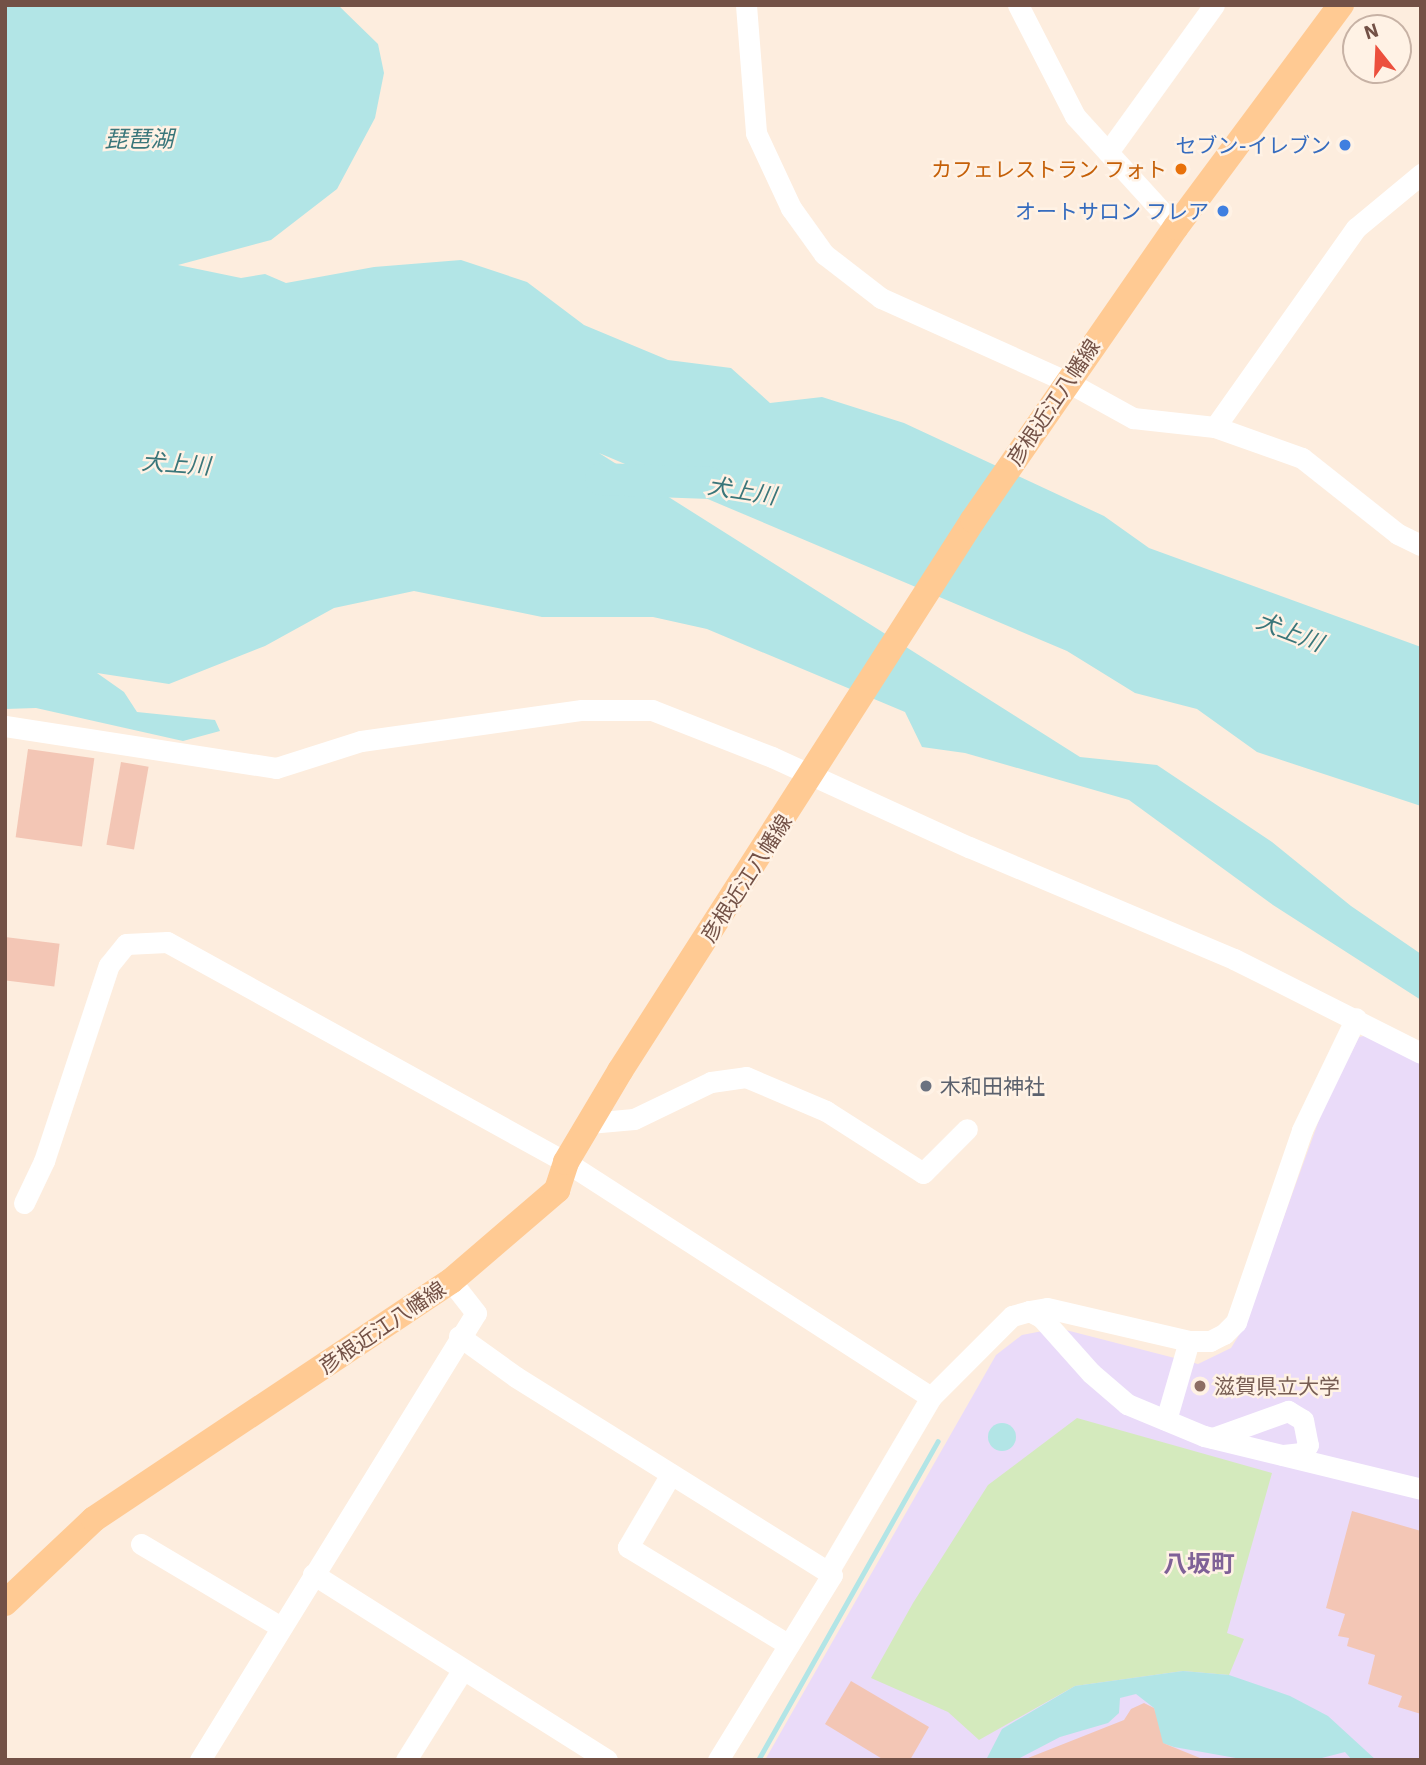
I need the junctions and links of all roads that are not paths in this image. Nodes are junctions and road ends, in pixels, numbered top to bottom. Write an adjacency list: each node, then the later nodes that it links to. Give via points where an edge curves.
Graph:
1 (746, 5): 8 (street, via 756,133 791,208 824,254 881,298)
2 (1018, 5): 5 (street, via 1075,116)
3 (1214, 5): 5 (street)
4 (1341, 5): 7 (main road, 彦根近江八幡線)
5 (1108, 152): 7 (street)
6 (1421, 174): 9 (street, via 1356,228)
7 (1176, 226): 8 (main road, 彦根近江八幡線)
8 (1060, 390): 9 (street, via 1133,418); 12 (main road, 彦根近江八幡線)
9 (1215, 427): 10 (street, via 1302,458 1398,534)
10 (1421, 545)
11 (5, 726): 12 (street, via 276,768 361,741 582,710 652,710)
12 (815, 772): 13 (street, via 1222,953); 15 (main road, 彦根近江八幡線)
13 (1356, 1018): 14 (street); 22 (street, via 1302,1130 1236,1322 1210,1340)
14 (1421, 1053)
15 (589, 1123): 16 (street, via 634,1119 711,1082 746,1077 826,1111 923,1173); 17 (main road, 彦根近江八幡線)
16 (967, 1129)
17 (566, 1162): 18 (street, via 167,942 144,941 126,944 109,965 44,1161); 19 (main road, 彦根近江八幡線, via 557,1190); 23 (street)
18 (24, 1203)
19 (451, 1281): 21 (street, via 476,1313); 32 (main road, 彦根近江八幡線, via 94,1519)
20 (1029, 1311): 22 (street, via 1047,1308); 23 (street, via 1005,1323); 24 (street, via 1041,1317 1091,1373 1127,1404)
21 (459, 1336): 27 (street); 31 (street)
22 (1189, 1341): 24 (street)
23 (931, 1397): 30 (street)
24 (1166, 1420): 25 (street)
25 (1213, 1438): 26 (street); 26 (street, via 1289,1411 1303,1420 1308,1445 1301,1453)
26 (1281, 1455): 28 (street)
27 (671, 1474): 30 (street); 34 (street, via 628,1547)
28 (1421, 1489)
29 (141, 1544): 33 (street)
30 (828, 1572): 34 (street, via 832,1575)
31 (313, 1574): 33 (street); 35 (street)
32 (5, 1603)
33 (281, 1627): 36 (street)
34 (789, 1645): 39 (street)
35 (463, 1669): 37 (street); 38 (street)
36 (200, 1760)
37 (406, 1760)
38 (607, 1760)
39 (718, 1760)

